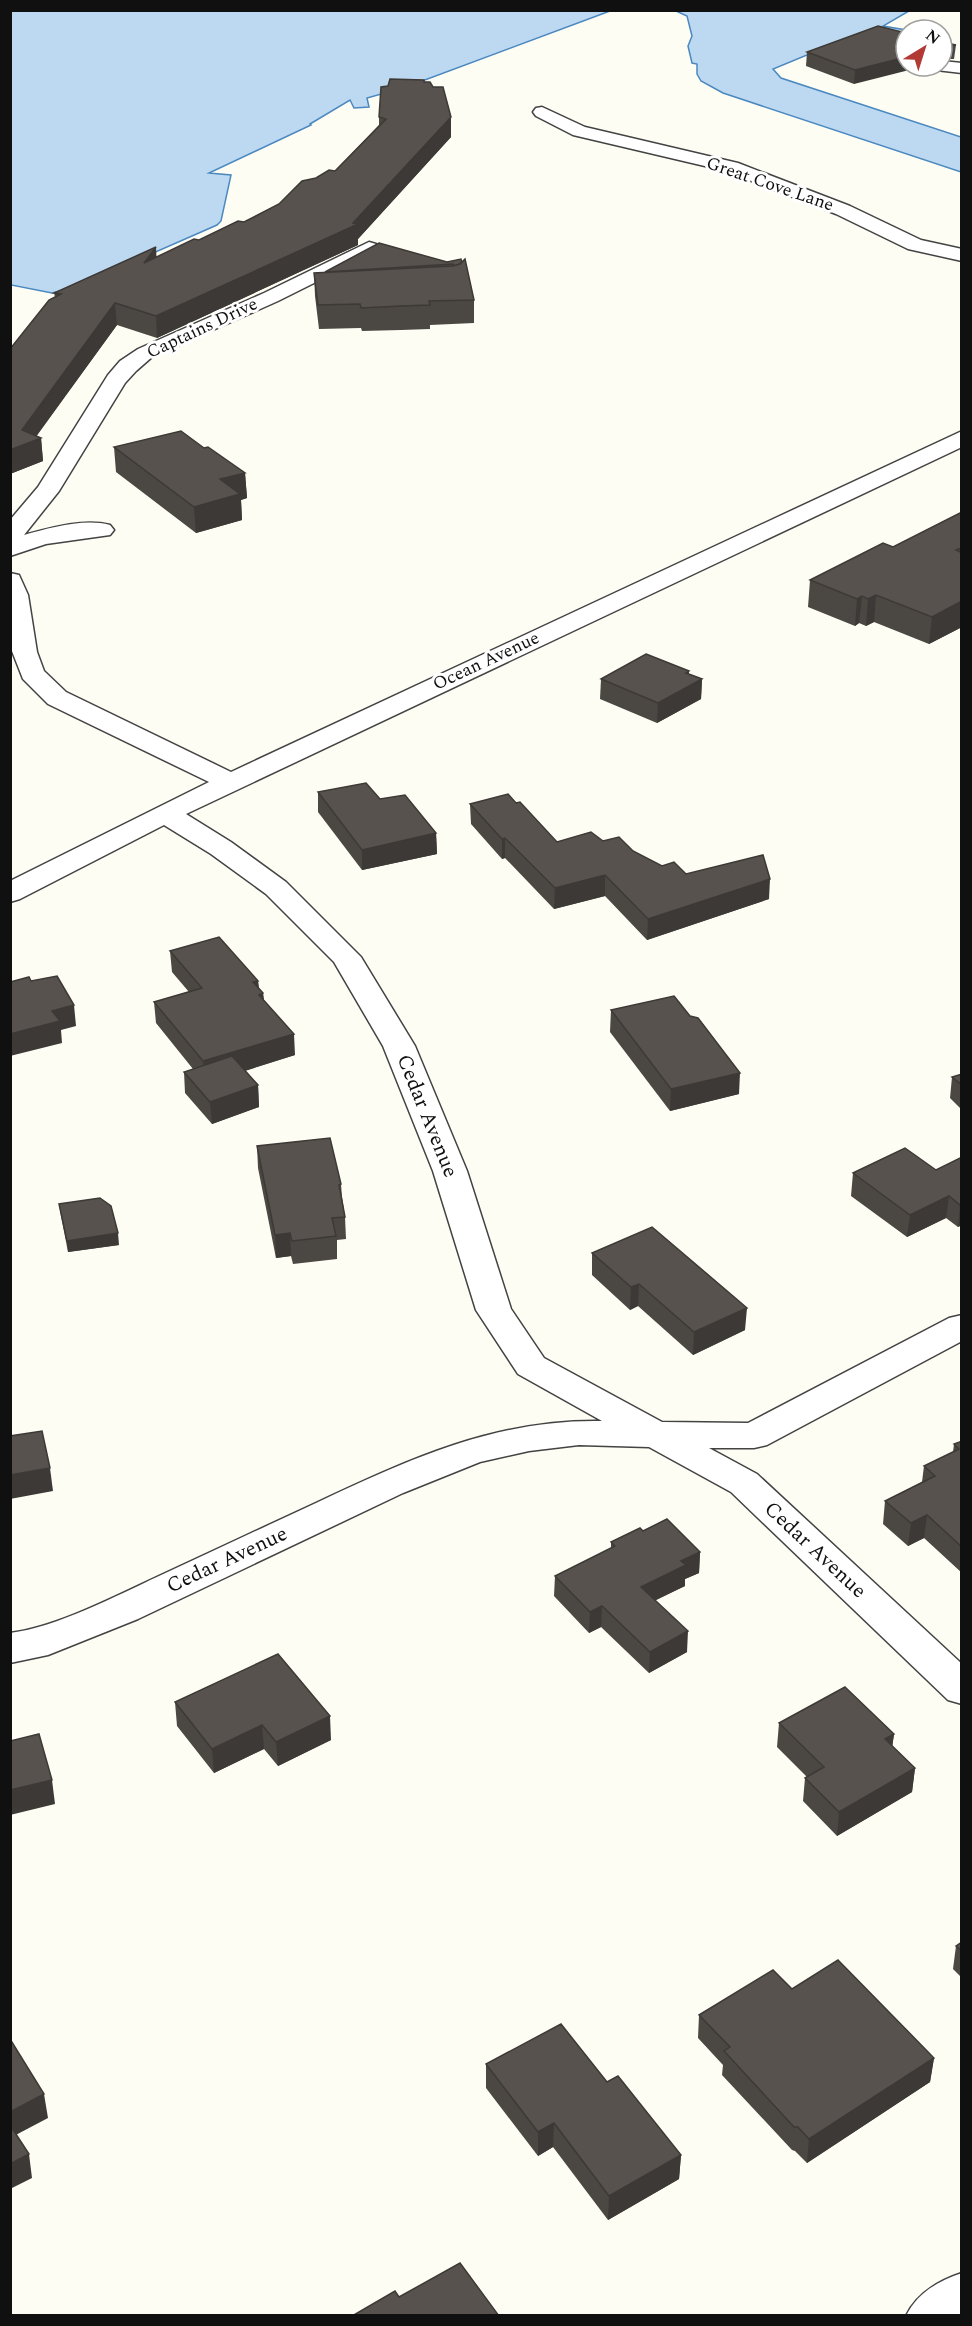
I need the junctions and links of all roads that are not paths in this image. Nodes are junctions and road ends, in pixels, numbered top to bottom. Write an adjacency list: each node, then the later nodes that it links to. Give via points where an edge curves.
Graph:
1 (542, 112): 3 (street, Great Cove Lane, via 579,131 732,167 843,210 915,245)
2 (369, 248): 5 (street, Captains Drive)
3 (962, 255)
4 (328, 288): 5 (street)
5 (283, 290): 8 (street, Captains Drive, via 145,353 128,366 47,491)
6 (962, 438): 11 (street, Ocean Avenue)
7 (102, 530): 9 (street, via 70,532)
8 (10, 539)
9 (10, 549)
10 (10, 580): 11 (street, via 32,674 57,698)
11 (231, 782): 12 (street, Ocean Avenue)
12 (165, 813): 13 (street, Ocean Avenue); 15 (street, Cedar Avenue, via 276,888 346,957 399,1046 450,1171 494,1310 531,1366)
13 (11, 892)
14 (962, 1326): 15 (street, Cedar Avenue, via 754,1436)
15 (653, 1434): 16 (street, Cedar Avenue, via 579,1433 529,1438 471,1451 390,1484 124,1609 33,1645); 17 (street, Cedar Avenue, via 744,1483)
16 (10, 1648)
17 (962, 1689)
18 (962, 2295): 19 (street)
19 (931, 2316)

